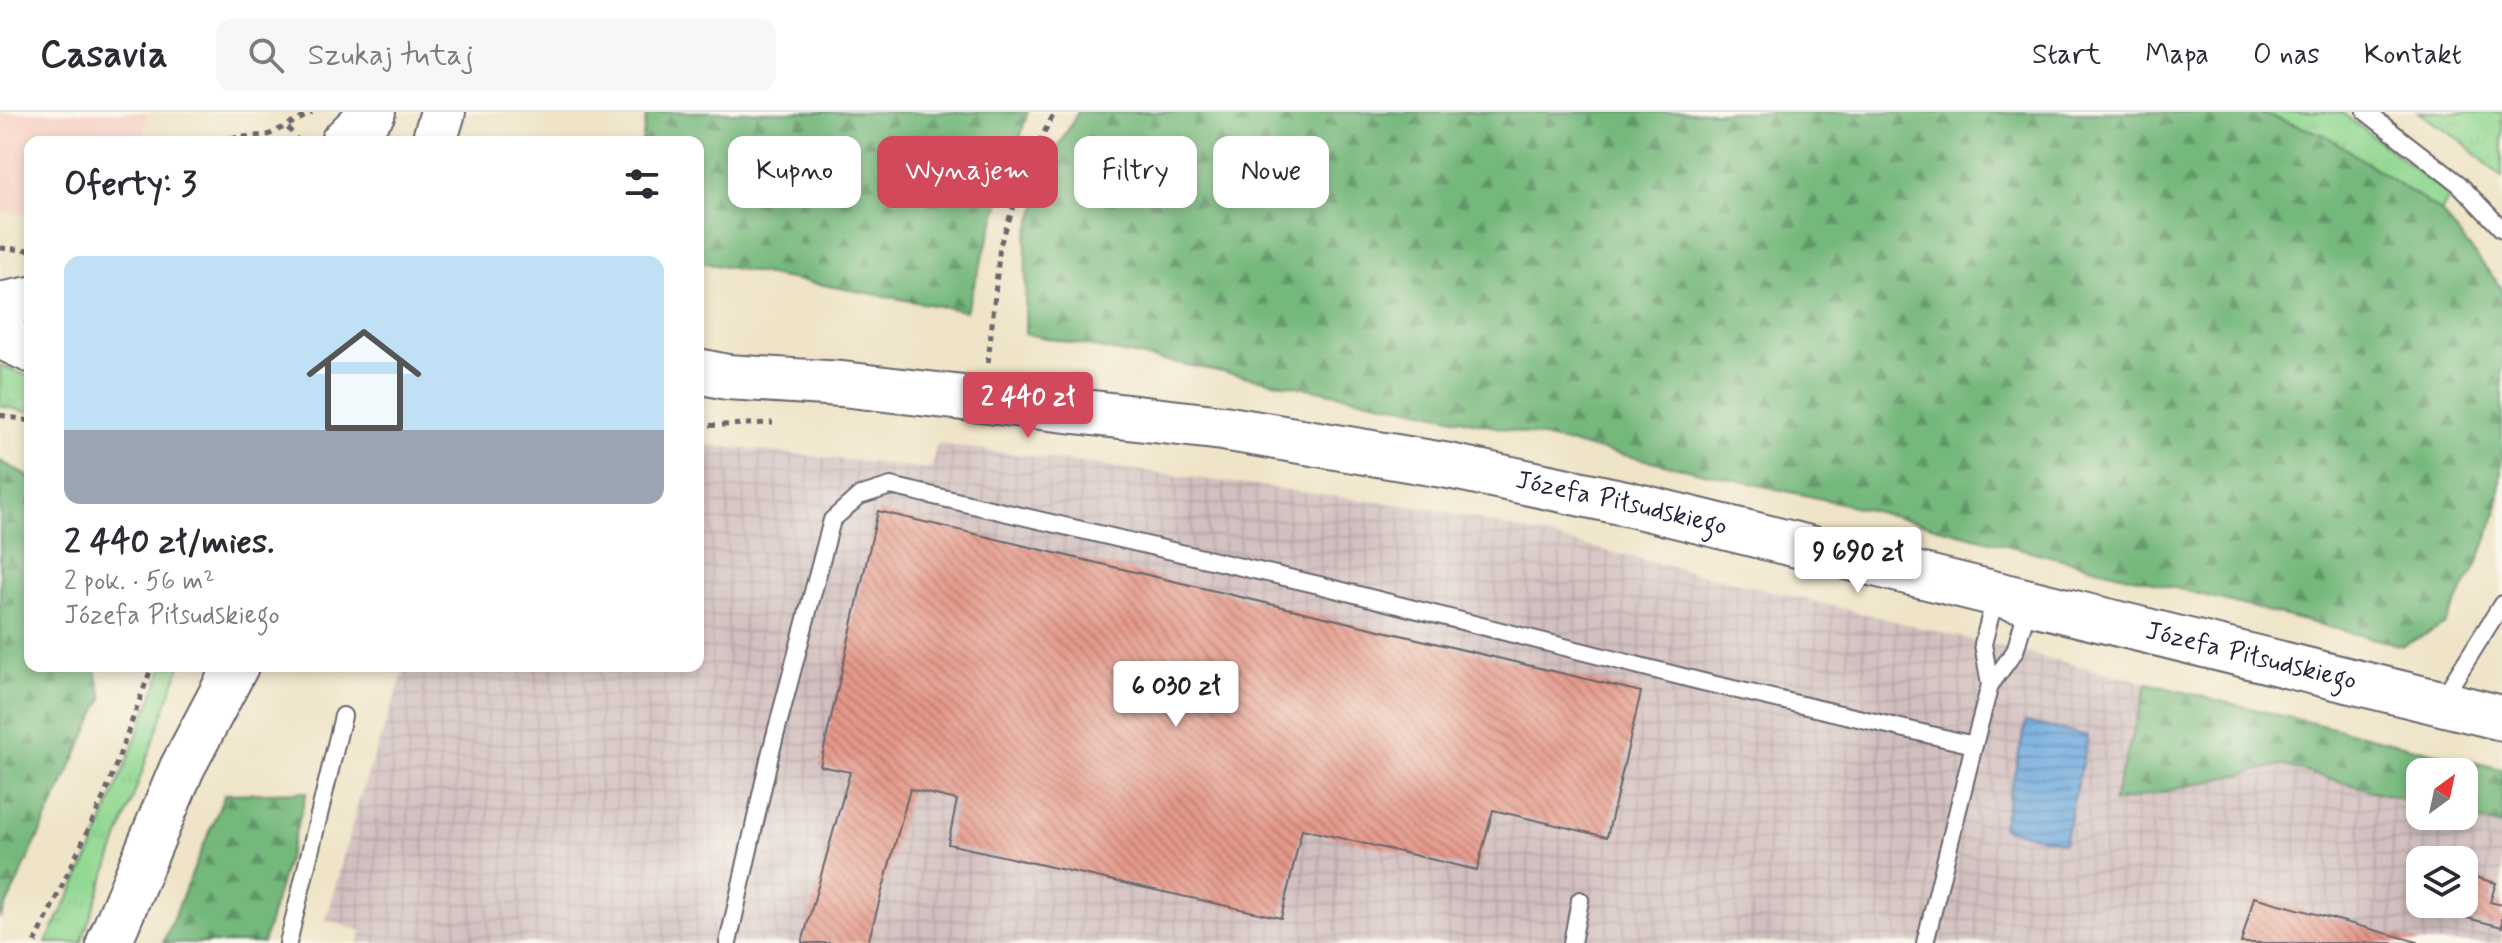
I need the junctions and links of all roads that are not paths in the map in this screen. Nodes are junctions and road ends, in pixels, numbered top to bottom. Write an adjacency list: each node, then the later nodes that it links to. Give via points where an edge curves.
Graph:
1 (373, 112): 5 (main road)
2 (390, 112): 6 (main road)
3 (443, 112): 7 (main road)
4 (2366, 112): 8 (lane, via 2459,184)
5 (349, 136)
6 (381, 136)
7 (436, 136)
8 (2502, 229)
9 (24, 300): 10 (main road)
10 (0, 305)
11 (0, 314): 12 (main road)
12 (24, 314)
13 (0, 336): 14 (main road)
14 (24, 347)
15 (708, 377): 16 (main road, Józefa Piłsudskiego, via 842,384 1223,428 1630,504)
16 (2013, 598): 20 (lane, via 2015,651); 20 (lane, via 1983,644); 21 (main road, Józefa Piłsudskiego)
17 (2502, 604): 21 (lane)
18 (200, 672): 25 (main road)
19 (233, 672): 25 (main road)
20 (1990, 685): 24 (lane)
21 (2440, 703): 23 (main road, Józefa Piłsudskiego)
22 (343, 716): 28 (lane)
23 (2502, 718)
24 (1974, 745): 29 (lane, via 891,486 859,496 832,520 770,755); 31 (lane)
25 (182, 768): 27 (main road)
26 (1580, 900): 30 (lane)
27 (109, 943)
28 (288, 943)
29 (728, 943)
30 (1572, 943)
31 (1925, 943)

